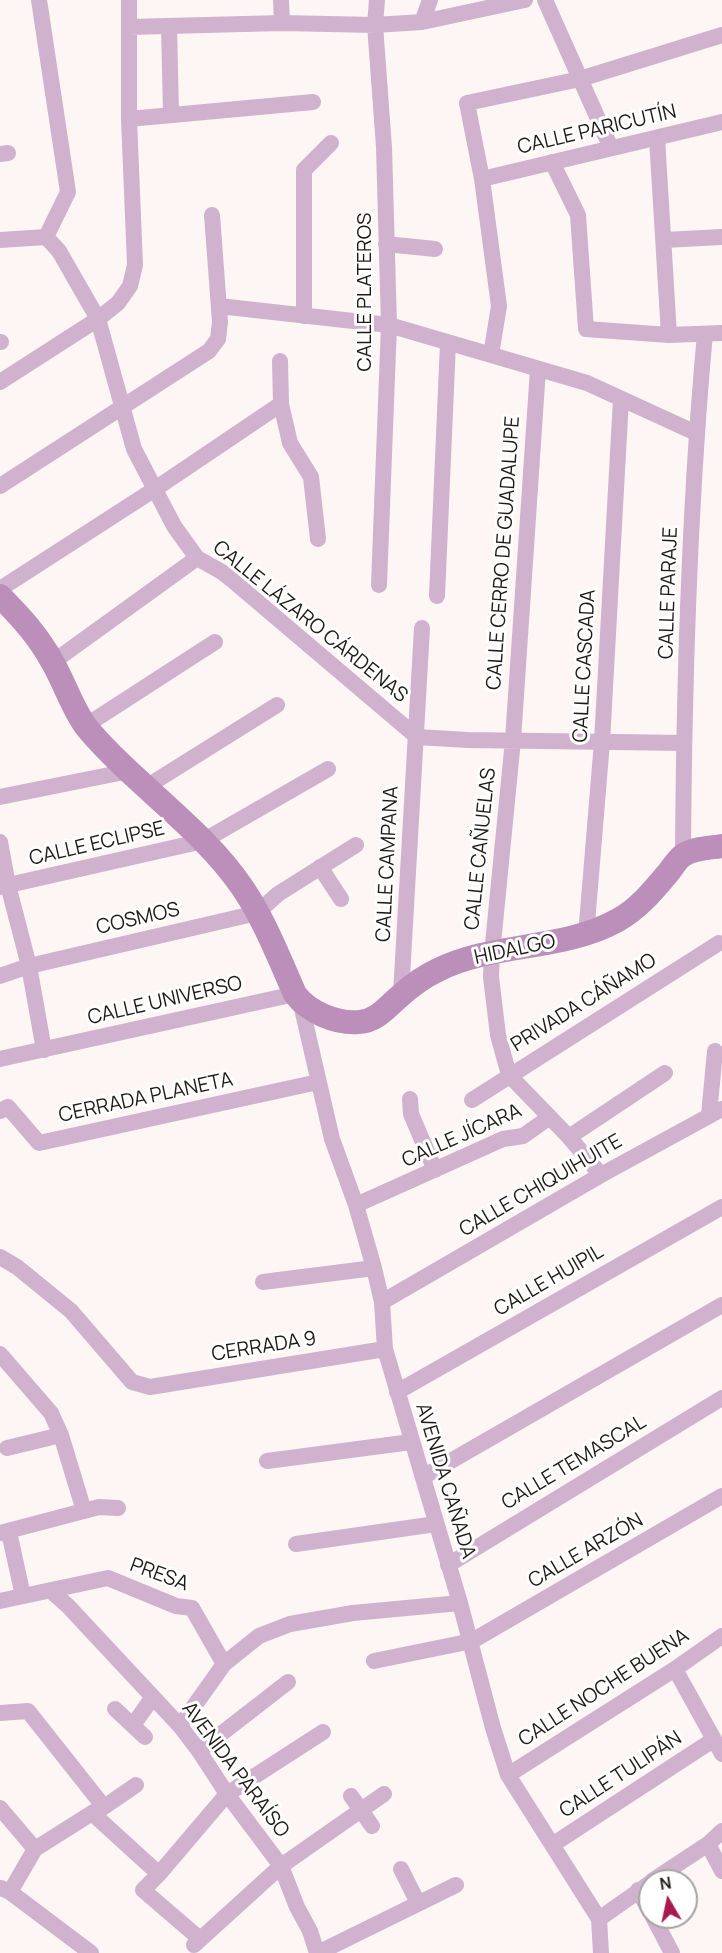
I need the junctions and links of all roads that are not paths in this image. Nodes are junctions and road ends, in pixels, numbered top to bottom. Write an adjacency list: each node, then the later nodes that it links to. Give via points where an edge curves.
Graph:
1 (39, 0): 25 (street, via 68,192)
2 (129, 0): 12 (street)
3 (281, 0): 9 (street)
4 (377, 0): 10 (street, CALLE PLATEROS)
5 (430, 0): 8 (street)
6 (525, 0): 8 (street)
7 (545, 0): 14 (street)
8 (422, 22): 10 (street)
9 (282, 23): 10 (street); 11 (street)
10 (375, 25): 29 (street, CALLE PLATEROS)
11 (169, 26): 12 (street); 16 (street)
12 (129, 27): 17 (street)
13 (722, 34): 14 (street)
14 (580, 79): 21 (street); 23 (street, via 466,103)
15 (313, 102): 16 (street)
16 (171, 115): 17 (street)
17 (129, 119): 33 (street, via 135,265 130,286 118,303)
18 (722, 122): 19 (street, CALLE PARICUTÍN)
19 (657, 138): 21 (street, CALLE PARICUTÍN); 28 (street)
20 (331, 143): 32 (street, via 304,170)
21 (611, 148): 22 (street, CALLE PARICUTÍN)
22 (552, 162): 23 (street, CALLE PARICUTÍN); 36 (street, via 578,215 586,329)
23 (482, 180): 38 (street, via 499,306)
24 (212, 215): 31 (street)
25 (46, 237): 27 (street); 33 (street, CALLE LÁZARO CÁRDENAS, via 59,251)
26 (722, 237): 28 (street)
27 (0, 240)
28 (664, 240): 36 (street)
29 (386, 244): 30 (street); 34 (street, CALLE PLATEROS)
30 (435, 249)
31 (219, 306): 32 (street); 44 (street, via 218,339 209,351)
32 (304, 316): 34 (street)
33 (98, 319): 41 (street); 44 (street, CALLE LÁZARO CÁRDENAS)
34 (389, 326): 37 (street); 50 (street, CALLE PLATEROS)
35 (714, 333): 36 (street); 45 (street, CALLE PARAJE)
36 (669, 335)
37 (448, 343): 38 (street); 53 (street)
38 (492, 355): 40 (street)
39 (280, 361): 43 (street)
40 (538, 369): 42 (street, via 587,383); 60 (street, CALLE CERRO DE GUADALUPE)
41 (0, 382)
42 (621, 399): 45 (street); 61 (street, CALLE CASCADA)
43 (281, 404): 47 (street); 48 (street, via 290,444 311,477)
44 (121, 407): 46 (street); 47 (street, CALLE LÁZARO CÁRDENAS, via 134,449)
45 (696, 434): 62 (street, CALLE PARAJE)
46 (0, 486)
47 (155, 489): 49 (street, CALLE LÁZARO CÁRDENAS, via 174,526); 51 (street)
48 (318, 539)
49 (197, 558): 56 (street); 59 (street, CALLE LÁZARO CÁRDENAS, via 232,580)
50 (379, 585)
51 (0, 589)
52 (0, 596): 56 (street, via 28,624)
53 (437, 596)
54 (422, 628): 59 (street, CALLE CAMPANA)
55 (215, 642): 58 (street)
56 (53, 662): 58 (street)
57 (277, 705): 64 (street)
58 (85, 726): 64 (street)
59 (417, 737): 60 (street); 80 (street, CALLE CAMPANA)
60 (513, 740): 61 (street); 77 (street, CALLE CAÑUELAS)
61 (602, 742): 62 (street); 75 (street, CALLE CASCADA)
62 (684, 743): 70 (street, CALLE PARAJE)
63 (328, 769): 66 (street, CALLE ECLIPSE)
64 (137, 779): 65 (street); 66 (street)
65 (0, 797)
66 (203, 841): 72 (street, CALLE ECLIPSE); 74 (street, via 242,887)
67 (0, 842): 72 (street)
68 (356, 845): 71 (street)
69 (722, 846): 70 (street)
70 (683, 855): 75 (street, HIDALGO, via 646,899 619,920)
71 (320, 867): 73 (street); 74 (street)
72 (4, 886): 78 (street)
73 (341, 899)
74 (257, 913): 78 (street, COSMOS); 81 (street)
75 (586, 934): 77 (street, HIDALGO)
76 (719, 943): 86 (street, PRIVADA CÁÑAMO)
77 (492, 954): 80 (street, HIDALGO, via 437,970); 86 (street, CALLE CAÑUELAS, via 498,1035)
78 (29, 966): 79 (street, COSMOS); 82 (street)
79 (0, 976)
80 (401, 994): 81 (street, HIDALGO, via 378,1017 361,1022 324,1016)
81 (297, 997): 82 (street, CALLE UNIVERSO); 87 (street, AVENIDA CAÑADA)
82 (44, 1050): 84 (street, CALLE UNIVERSO)
83 (715, 1052): 91 (street)
84 (0, 1059)
85 (665, 1073): 93 (street)
86 (509, 1075): 89 (street, PRIVADA CÁÑAMO); 92 (street, CALLE CAÑUELAS)
87 (318, 1082): 90 (street, CERRADA PLANETA, via 39,1143 8,1107); 96 (street, AVENIDA CAÑADA, via 332,1139)
88 (410, 1099): 94 (street, via 411,1114)
89 (472, 1100)
90 (0, 1111)
91 (715, 1112): 95 (street, CALLE CHIQUIHUITE)
92 (549, 1117): 93 (street, CALLE CAÑUELAS); 94 (street, CALLE JÍCARA, via 523,1136 503,1139)
93 (569, 1137): 95 (street, CALLE CAÑUELAS)
94 (435, 1170): 96 (street, CALLE JÍCARA)
95 (601, 1175): 101 (street, CALLE CHIQUIHUITE)
96 (356, 1205): 99 (street, AVENIDA CAÑADA)
97 (722, 1207): 105 (street, CALLE HUIPIL)
98 (0, 1257): 103 (street, CERRADA 9, via 71,1311 132,1382 150,1386)
99 (374, 1268): 100 (street); 101 (street, AVENIDA CAÑADA)
100 (263, 1282)
101 (382, 1302): 103 (street, AVENIDA CAÑADA)
102 (722, 1305): 111 (street)
103 (385, 1349): 105 (street, AVENIDA CAÑADA)
104 (0, 1354): 107 (street, via 51,1413)
105 (397, 1392): 108 (street, AVENIDA CAÑADA)
106 (722, 1398): 118 (street, CALLE TEMASCAL)
107 (61, 1435): 109 (street); 114 (street)
108 (411, 1442): 110 (street); 111 (street, AVENIDA CAÑADA)
109 (7, 1448)
110 (267, 1461)
111 (423, 1477): 115 (street, AVENIDA CAÑADA)
112 (722, 1496): 124 (street, CALLE ARZÓN)
113 (118, 1508): 114 (street)
114 (84, 1511): 116 (street)
115 (436, 1524): 117 (street); 118 (street, AVENIDA CAÑADA)
116 (4, 1532): 120 (street)
117 (296, 1545)
118 (448, 1565): 122 (street, AVENIDA CAÑADA)
119 (51, 1591): 120 (street); 126 (street, PRESA, via 108,1578 176,1606 192,1608); 129 (street, AVENIDA PARAÍSO)
120 (23, 1596): 121 (street)
121 (0, 1601)
122 (460, 1603): 124 (street, AVENIDA CAÑADA); 126 (street, via 353,1613 290,1624 260,1636)
123 (722, 1636): 127 (street, CALLE NOCHE BUENA)
124 (472, 1641): 125 (street, CALLE ARZÓN); 136 (street, AVENIDA CAÑADA)
125 (374, 1661)
126 (224, 1664): 132 (street)
127 (675, 1669): 134 (street); 136 (street, CALLE NOCHE BUENA)
128 (288, 1682): 135 (street)
129 (153, 1697): 130 (street, via 139,1731); 132 (street, AVENIDA PARAÍSO)
130 (115, 1709)
131 (0, 1713): 142 (street, via 28,1711)
132 (180, 1725): 135 (street, AVENIDA PARAÍSO)
133 (323, 1732): 138 (street)
134 (718, 1747): 146 (street, CALLE TULIPÁN)
135 (199, 1750): 138 (street, AVENIDA PARAÍSO)
136 (508, 1775): 146 (street, AVENIDA CAÑADA)
137 (136, 1785): 142 (street)
138 (227, 1794): 148 (street, AVENIDA PARAÍSO); 152 (street)
139 (384, 1794): 140 (street)
140 (356, 1803): 143 (street); 148 (street)
141 (0, 1808): 147 (street)
142 (98, 1810): 147 (street); 152 (street)
143 (372, 1826)
144 (722, 1831): 145 (street)
145 (708, 1844): 150 (street); 151 (street)
146 (552, 1845): 157 (street, AVENIDA CAÑADA)
147 (35, 1849): 154 (street)
148 (281, 1866): 152 (street, via 197,1942 143,1890); 160 (street, AVENIDA PARAÍSO)
149 (401, 1869): 156 (street)
150 (671, 1869)
151 (722, 1871)
152 (159, 1874)
153 (456, 1885): 156 (street)
154 (5, 1890): 159 (street)
155 (638, 1891): 157 (street)
156 (418, 1903): 160 (street)
157 (599, 1919): 161 (street, AVENIDA CAÑADA)
158 (659, 1929): 162 (street)
159 (91, 1953)
160 (317, 1953)
161 (601, 1953)
162 (672, 1953)

